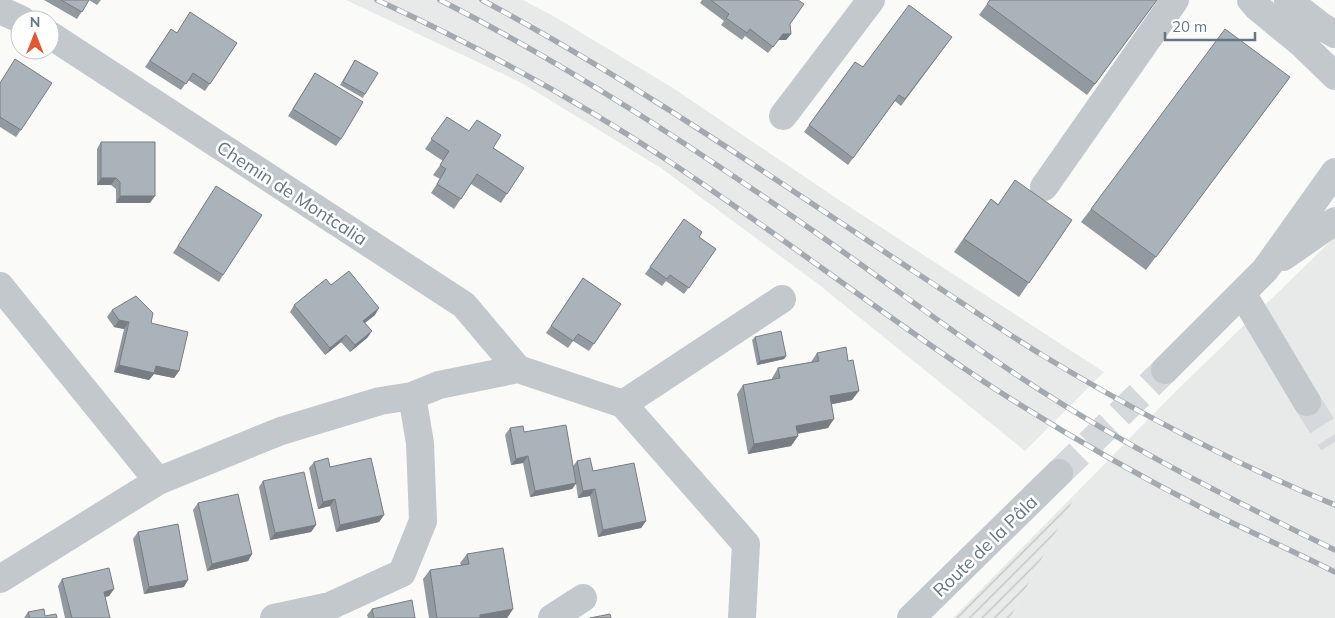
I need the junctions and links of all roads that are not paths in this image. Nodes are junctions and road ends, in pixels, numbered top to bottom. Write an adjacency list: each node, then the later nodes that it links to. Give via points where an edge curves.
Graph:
1 (871, 0): 8 (street)
2 (1175, 0): 10 (street)
3 (1251, 0): 7 (street)
4 (1288, 0): 5 (street)
5 (1335, 34)
6 (60, 42): 16 (street, Chemin de Montcalia, via 464,305)
7 (1335, 76)
8 (783, 116)
9 (1335, 172): 12 (street)
10 (1044, 187)
11 (1335, 221): 12 (street)
12 (1265, 270): 14 (street)
13 (0, 286): 22 (street)
14 (1242, 294): 17 (street); 19 (street)
15 (782, 300): 20 (street)
16 (518, 369): 18 (street, via 439,385); 20 (street)
17 (1165, 370)
18 (412, 396): 22 (street, via 380,401 281,431); 25 (street, via 420,443 423,521 402,573 330,606)
19 (1307, 402)
20 (623, 404): 27 (street, via 746,544)
21 (1059, 473): 28 (street, Route de la Pâla)
22 (158, 482): 23 (street)
23 (0, 579)
24 (583, 598): 26 (street)
25 (274, 618)
26 (552, 618)
27 (742, 618)
28 (911, 618)

